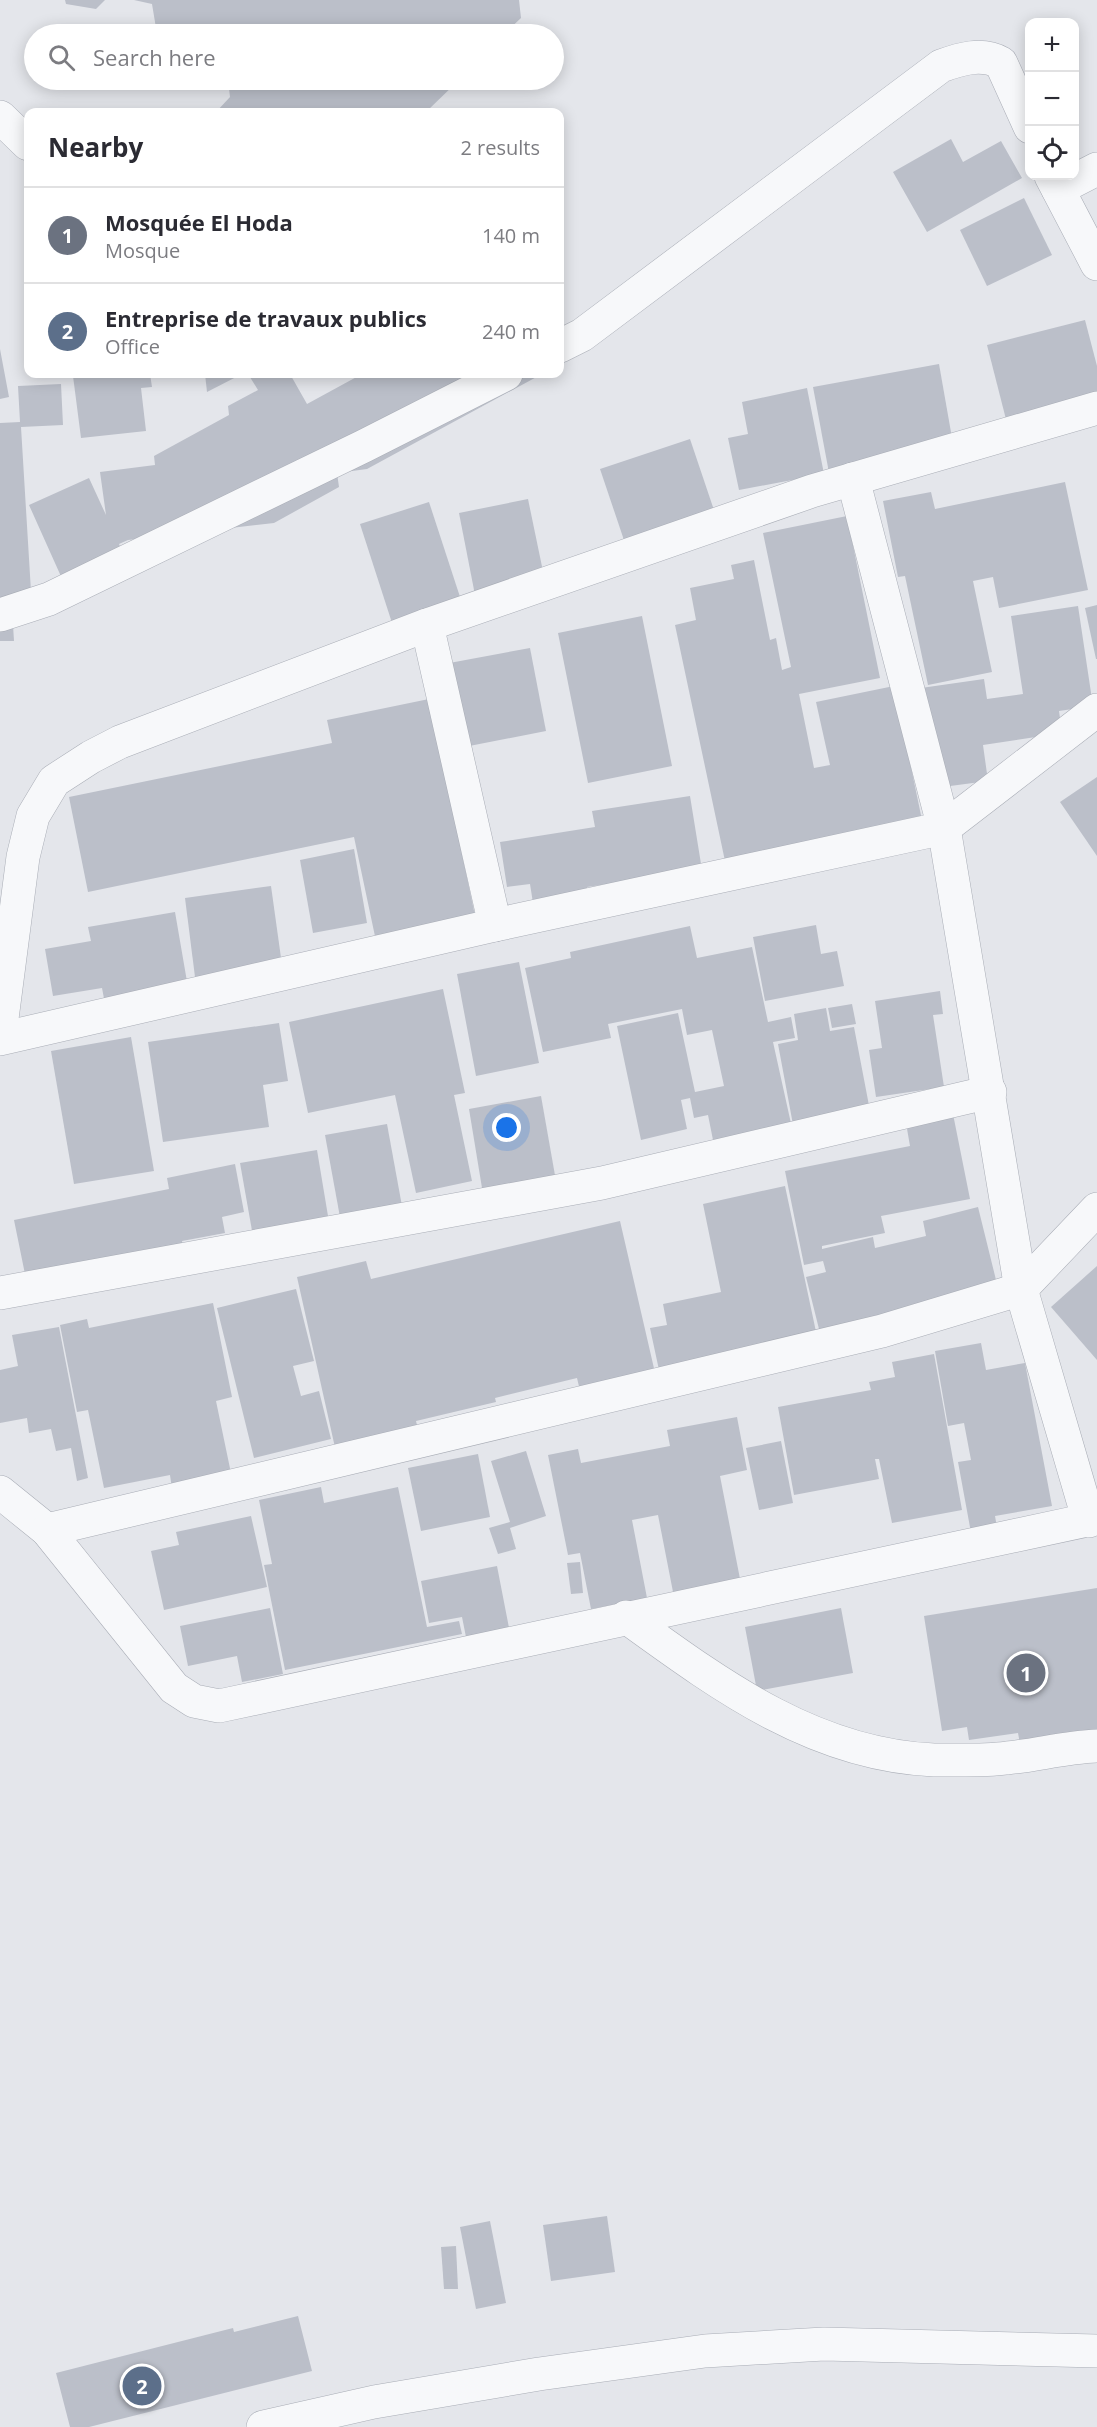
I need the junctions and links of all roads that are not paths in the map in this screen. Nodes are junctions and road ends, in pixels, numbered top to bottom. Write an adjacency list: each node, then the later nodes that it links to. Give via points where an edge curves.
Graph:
1 (0, 117): 3 (street)
2 (1029, 126): 7 (street, via 1001,63 972,57 941,66)
3 (24, 140)
4 (1097, 169): 5 (street)
5 (1054, 182): 6 (street)
6 (1097, 264)
7 (564, 344)
8 (498, 378): 11 (street, via 50,599)
9 (1097, 408): 10 (street)
10 (853, 479): 12 (street); 14 (street)
11 (0, 615)
12 (427, 625): 15 (street); 16 (street, via 120,742 54,781 33,816 23,857)
13 (1097, 710): 14 (street)
14 (944, 828): 15 (street); 18 (street)
15 (495, 925): 17 (street)
16 (0, 1034)
17 (0, 1039)
18 (990, 1092): 20 (street); 21 (street, via 602,1183)
19 (1097, 1209): 20 (street)
20 (1021, 1289): 23 (street); 24 (street, via 882,1331)
21 (0, 1293)
22 (0, 1492): 24 (street)
23 (1093, 1520): 25 (street)
24 (47, 1530): 25 (street, via 174,1688 205,1705 219,1706)
25 (626, 1617): 26 (street, via 718,1684 792,1724 871,1753 934,1760 1007,1758 1072,1746)
26 (1097, 1746)
27 (1097, 2351): 28 (street, via 824,2343 705,2350 374,2402)
28 (263, 2427)

